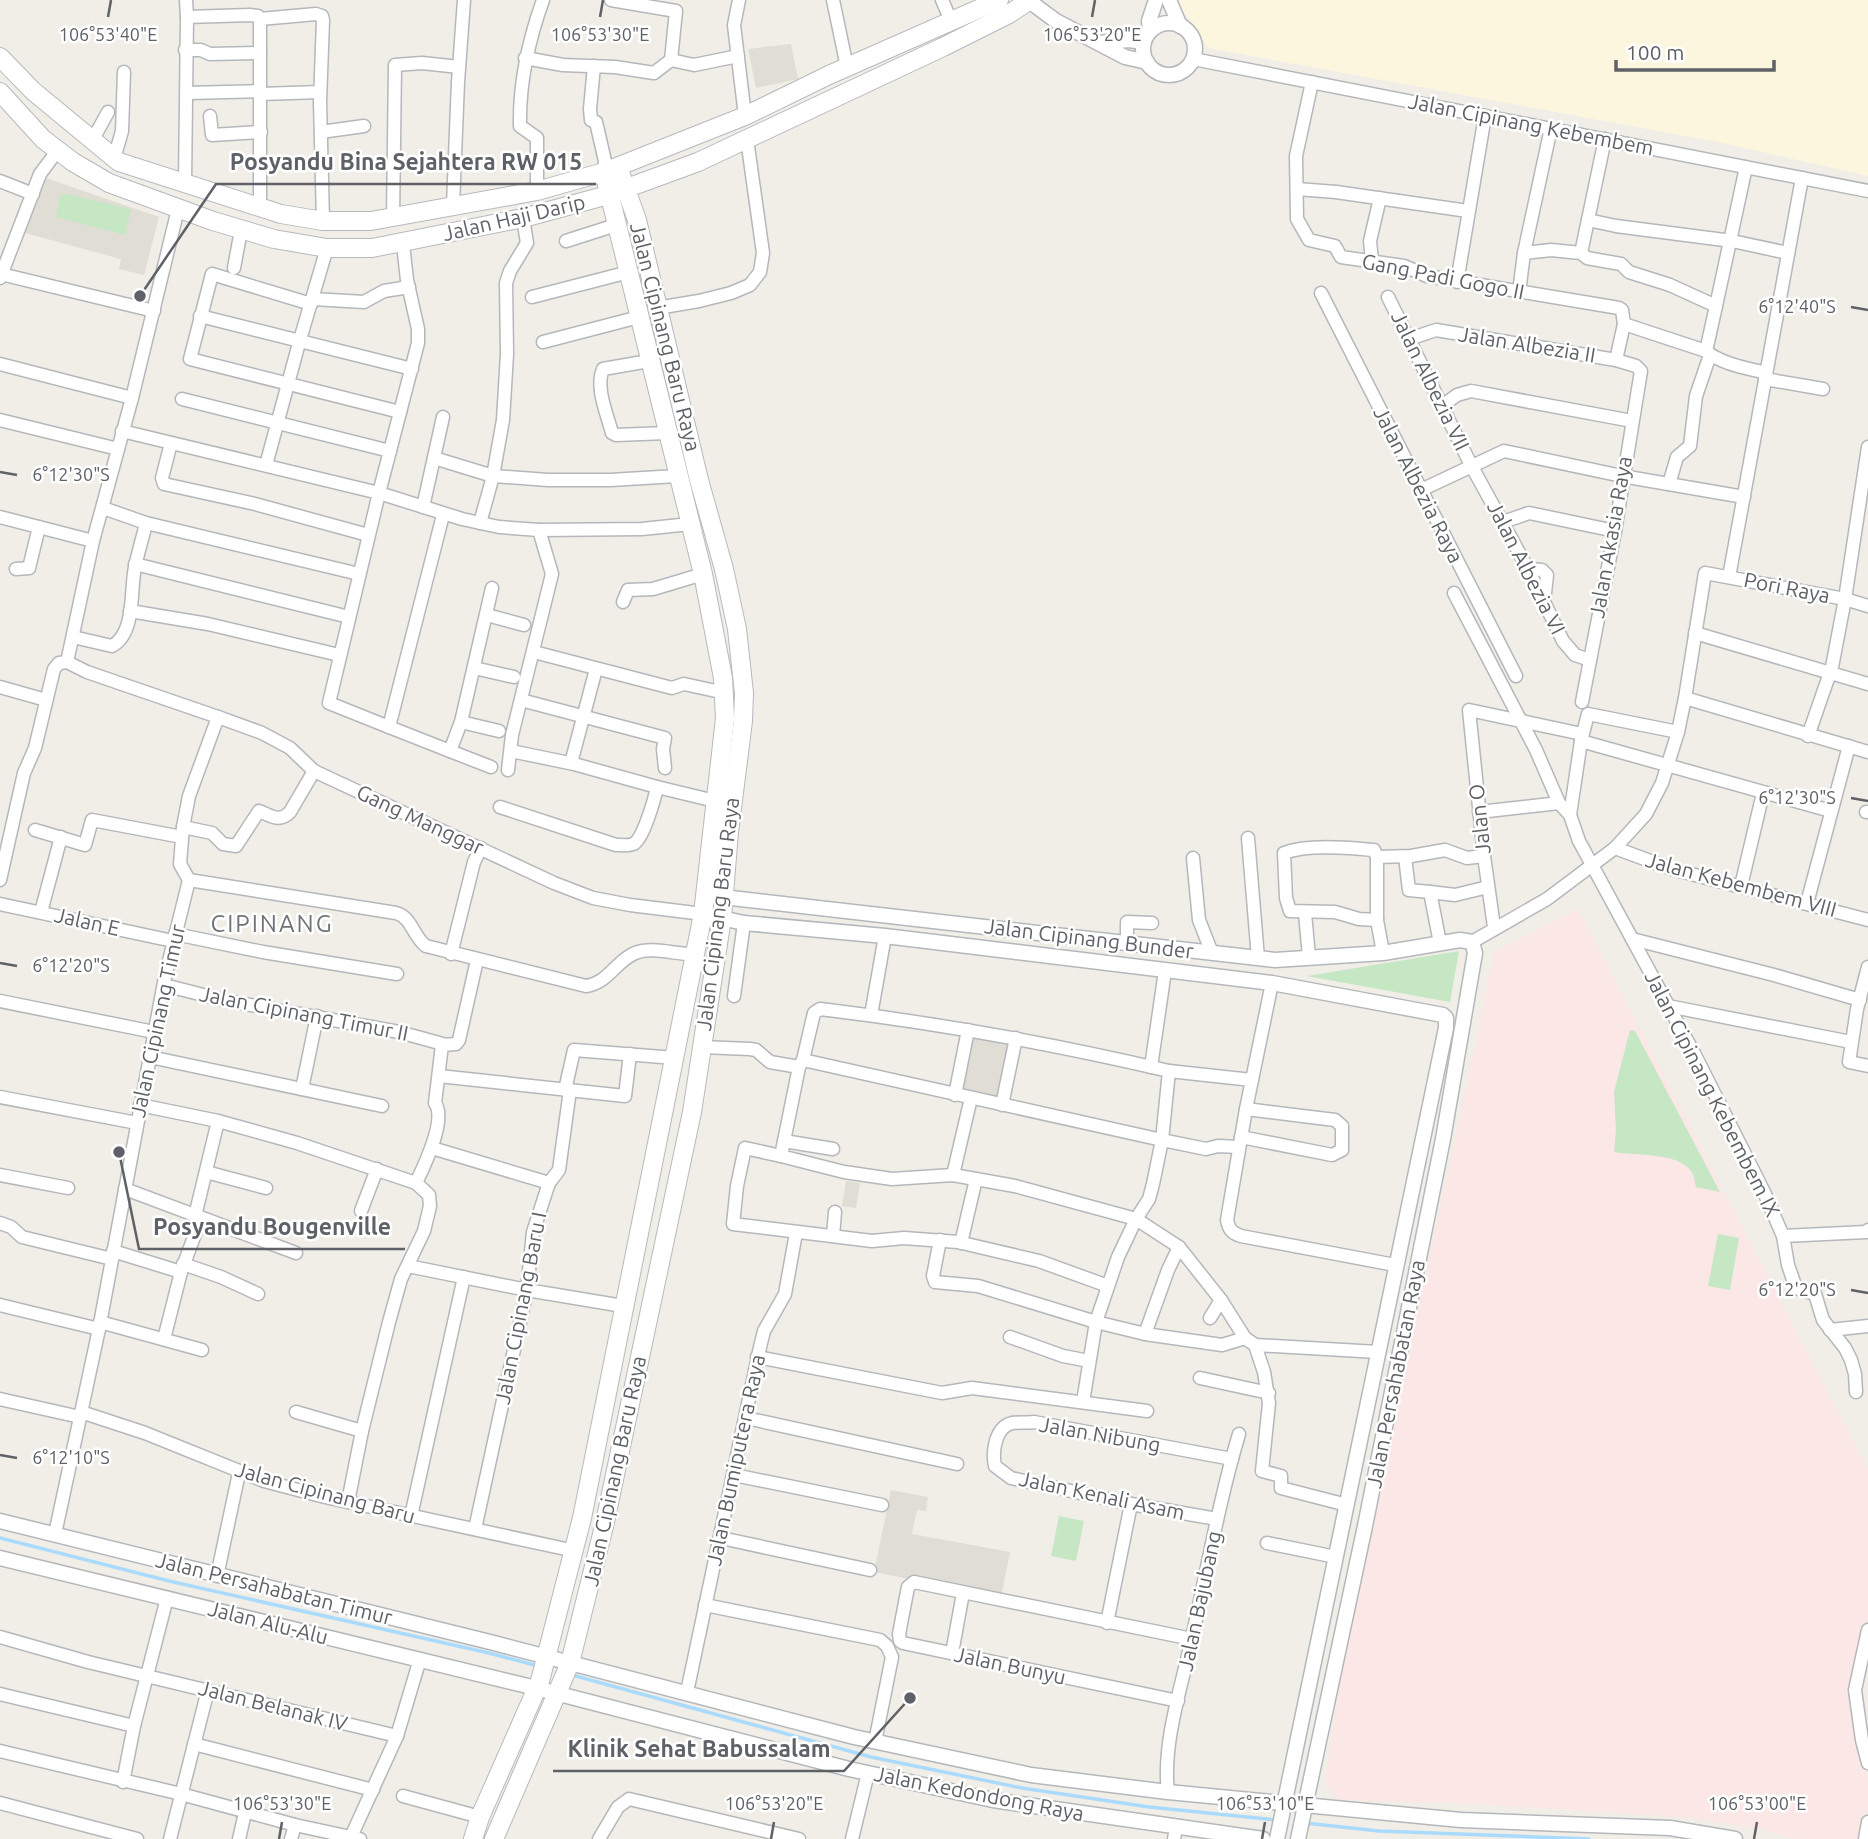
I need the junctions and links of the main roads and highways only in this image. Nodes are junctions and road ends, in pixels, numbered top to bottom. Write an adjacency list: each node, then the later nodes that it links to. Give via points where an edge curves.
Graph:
1 (999, 0): 5 (main road, Jalan Haji Darip, via 745,116)
2 (1029, 0): 6 (main road, Jalan Haji Darip, via 943,47 698,162)
3 (0, 57): 5 (main road, Jalan Haji Darip, via 33,92 114,159 260,208 323,221 393,218 537,191)
4 (0, 92): 7 (main road, Jalan Haji Darip, via 43,139 109,183 241,230 327,248 403,244)
5 (609, 166): 6 (main road, Jalan Cipinang Baru Raya); 7 (main road, Jalan Cipinang Baru Raya)
6 (626, 188): 7 (main road, Jalan Haji Darip); 8 (main road, Jalan Cipinang Baru Raya)
7 (608, 195): 9 (main road, Jalan Cipinang Baru Raya)
8 (694, 457): 9 (main road); 10 (main road, Jalan Cipinang Baru Raya)
9 (677, 474): 10 (main road); 11 (main road, Jalan Cipinang Baru Raya, via 703,574 725,693 715,801)
10 (699, 480): 11 (main road, Jalan Cipinang Baru Raya, via 733,610 744,693)
11 (714, 896): 12 (main road, Jalan Cipinang Baru Raya, via 703,914 575,1551 542,1672); 13 (main road, Jalan Cipinang Baru Raya, via 722,918 692,1112 594,1573 564,1679)
12 (473, 1839)
13 (494, 1839)

